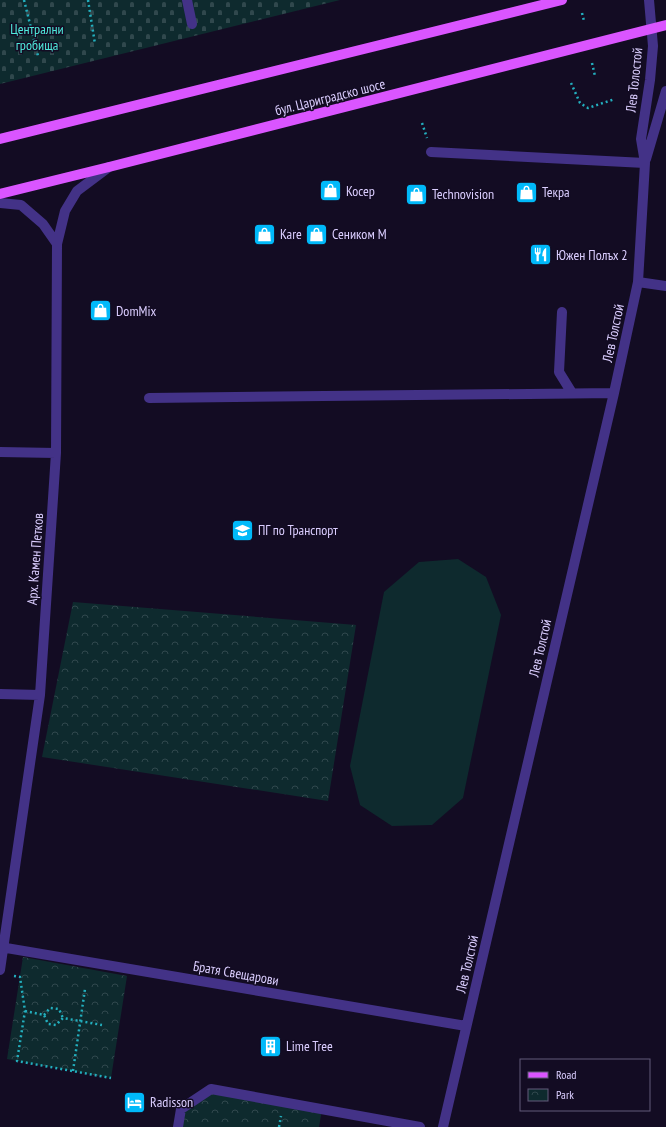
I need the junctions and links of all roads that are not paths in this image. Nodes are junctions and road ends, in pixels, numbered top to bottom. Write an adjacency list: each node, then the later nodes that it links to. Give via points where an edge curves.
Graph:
1 (186, 0): 4 (street)
2 (562, 0): 8 (main road)
3 (649, 0): 6 (street, Лев Толостой)
4 (192, 24)
5 (666, 26): 6 (main road, бул. Цариградско шосе)
6 (652, 29): 10 (main road, бул. Цариградско шосе); 11 (street, Лев Толостой, via 650,80 641,139)
7 (666, 91): 11 (street, Лев Толостой)
8 (0, 139)
9 (431, 152): 11 (street)
10 (109, 167): 12 (main road, бул. Цариградско шосе); 14 (street, Арх. Камен Петков, via 77,191 65,210)
11 (645, 168): 15 (street, Лев Толстой)
12 (0, 194)
13 (0, 203): 14 (street, via 21,205 43,224)
14 (57, 244): 22 (street, Арх. Камен Петков)
15 (638, 282): 16 (street); 19 (street, Лев Толстой)
16 (666, 286)
17 (562, 312): 18 (street, via 559,372)
18 (572, 393): 19 (street); 20 (street)
19 (614, 393): 27 (street, Лев Толстой)
20 (149, 398)
21 (0, 452): 22 (street)
22 (56, 453): 24 (street, Арх. Камен Петков)
23 (0, 694): 24 (street)
24 (40, 695): 25 (street, Арх. Камен Петков)
25 (2, 947): 26 (street, Арх. Камен Петков); 27 (street, Братя Свещарови)
26 (0, 970)
27 (466, 1026): 31 (street, Лев Толстой)
28 (402, 1125): 29 (street, via 211,1089 181,1109); 30 (street)
29 (178, 1127)
30 (420, 1127)
31 (443, 1127)

